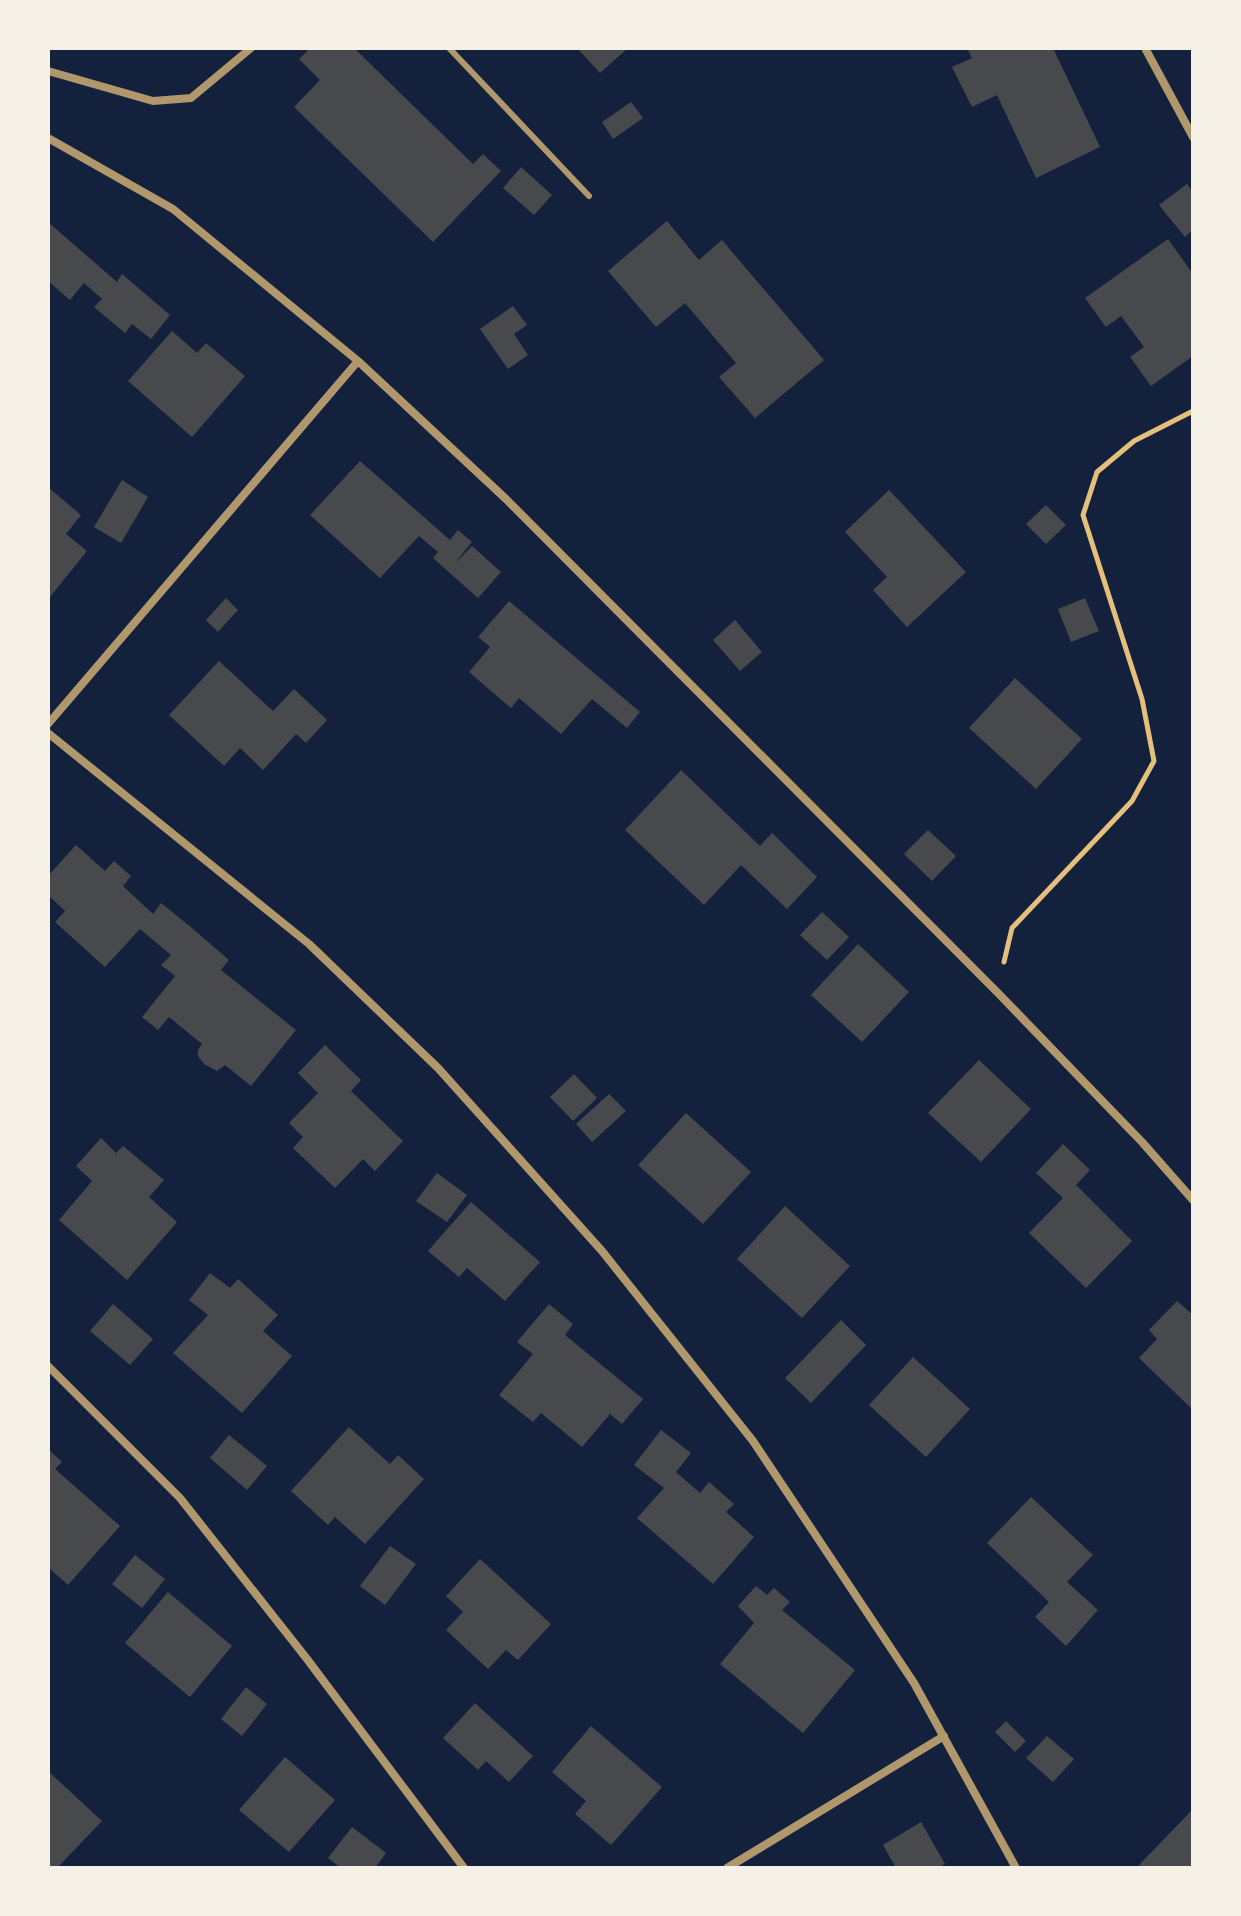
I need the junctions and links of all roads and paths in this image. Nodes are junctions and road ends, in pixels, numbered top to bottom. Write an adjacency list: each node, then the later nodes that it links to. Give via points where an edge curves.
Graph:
1 (251, 48): 4 (street, via 191,98 153,101)
2 (449, 48): 7 (lane)
3 (1145, 48): 5 (street)
4 (48, 71)
5 (1193, 137)
6 (48, 138): 8 (street, via 173,209)
7 (589, 196)
8 (358, 361): 10 (street); 12 (street, via 506,499)
9 (1193, 411): 12 (path, via 1134,441 1097,472 1083,515 1142,699 1154,761 1132,801 1012,928)
10 (48, 724)
11 (48, 733): 15 (street, via 309,944 438,1068 602,1251 753,1441)
12 (998, 993): 13 (street)
13 (1193, 1200)
14 (48, 1366): 16 (street, via 180,1498)
15 (944, 1736): 17 (street); 18 (street)
16 (464, 1868)
17 (729, 1868)
18 (1016, 1868)

